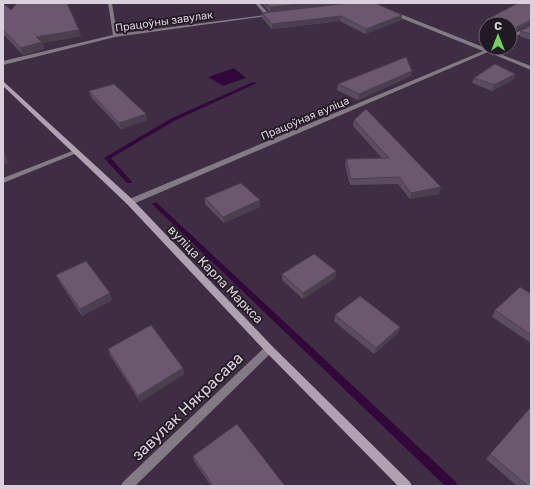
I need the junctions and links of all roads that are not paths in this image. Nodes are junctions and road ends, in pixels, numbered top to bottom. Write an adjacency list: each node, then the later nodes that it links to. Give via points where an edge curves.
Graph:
1 (110, 3): 8 (street)
2 (256, 3): 5 (street)
3 (384, 9): 9 (street)
4 (276, 14): 5 (street, Працоўны завулак)
5 (268, 15): 8 (street, Працоўны завулак)
6 (531, 26): 7 (street)
7 (518, 33)
8 (115, 36): 12 (street, Працоўны завулак)
9 (478, 48)
10 (478, 56): 17 (street, Працоўная вуліца)
11 (498, 56): 13 (street)
12 (3, 63)
13 (531, 68)
14 (3, 83): 15 (main road, вуліца Карла Маркса)
15 (75, 152): 16 (street); 17 (main road, вуліца Карла Маркса)
16 (3, 181)
17 (130, 202): 18 (main road, вуліца Карла Маркса)
18 (270, 349): 19 (street, завулак Някрасава); 20 (main road, вуліца Карла Маркса)
19 (126, 486)
20 (406, 486)

